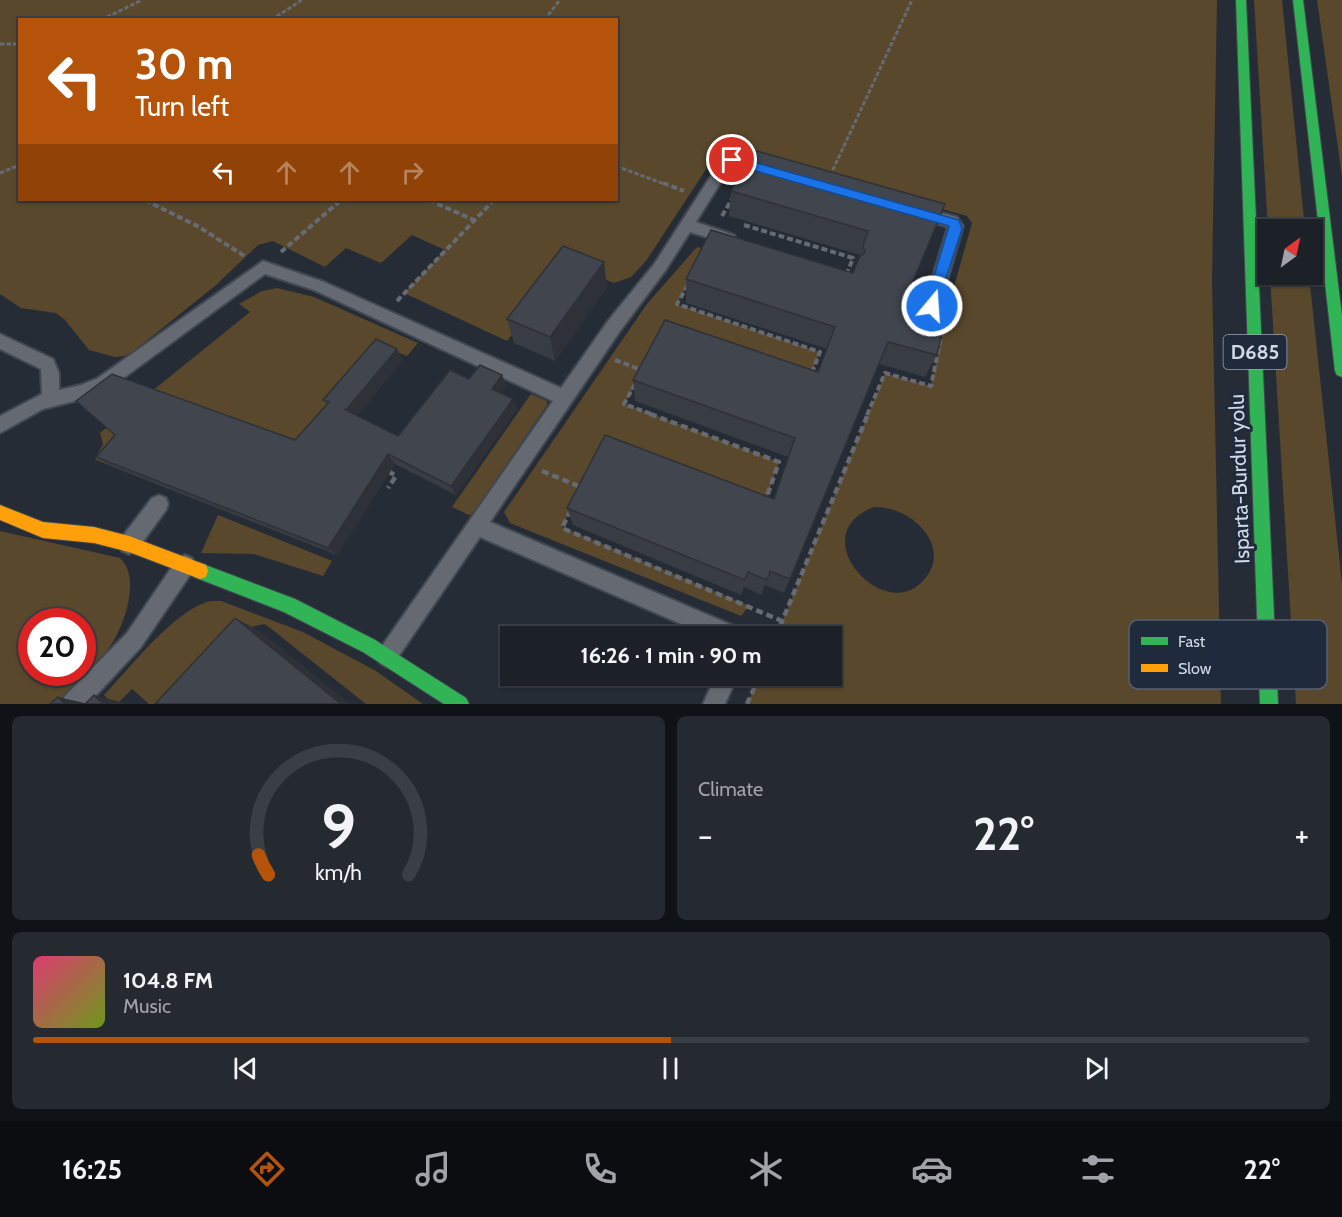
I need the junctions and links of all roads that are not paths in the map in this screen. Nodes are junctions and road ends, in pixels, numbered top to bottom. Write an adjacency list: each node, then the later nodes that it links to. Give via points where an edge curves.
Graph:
1 (1241, 0): 18 (main road, Isparta-Burdur yolu / D685)
2 (1298, 0): 9 (main road)
3 (784, 174): 5 (lane, via 728,161)
4 (906, 208): 7 (lane, via 952,221 956,226)
5 (687, 225): 6 (lane); 10 (lane)
6 (744, 243)
7 (934, 312)
8 (0, 340): 11 (lane, via 47,363 51,373)
9 (1342, 371)
10 (565, 398): 11 (lane, via 305,280 264,267 104,383); 15 (lane)
11 (50, 399): 12 (lane, via 30,406)
12 (0, 425)
13 (159, 504): 16 (lane)
14 (0, 512): 16 (main road, via 43,530 94,535)
15 (476, 526): 19 (lane); 20 (lane)
16 (129, 544): 17 (main road)
17 (185, 566): 20 (main road, via 314,616); 23 (lane, via 134,640)
18 (1266, 620)
19 (711, 626)
20 (387, 656): 24 (main road)
21 (723, 686): 25 (lane)
22 (1268, 689): 26 (main road, Isparta-Burdur yolu / D685)
23 (73, 704)
24 (460, 704)
25 (714, 704)
26 (1269, 704)

